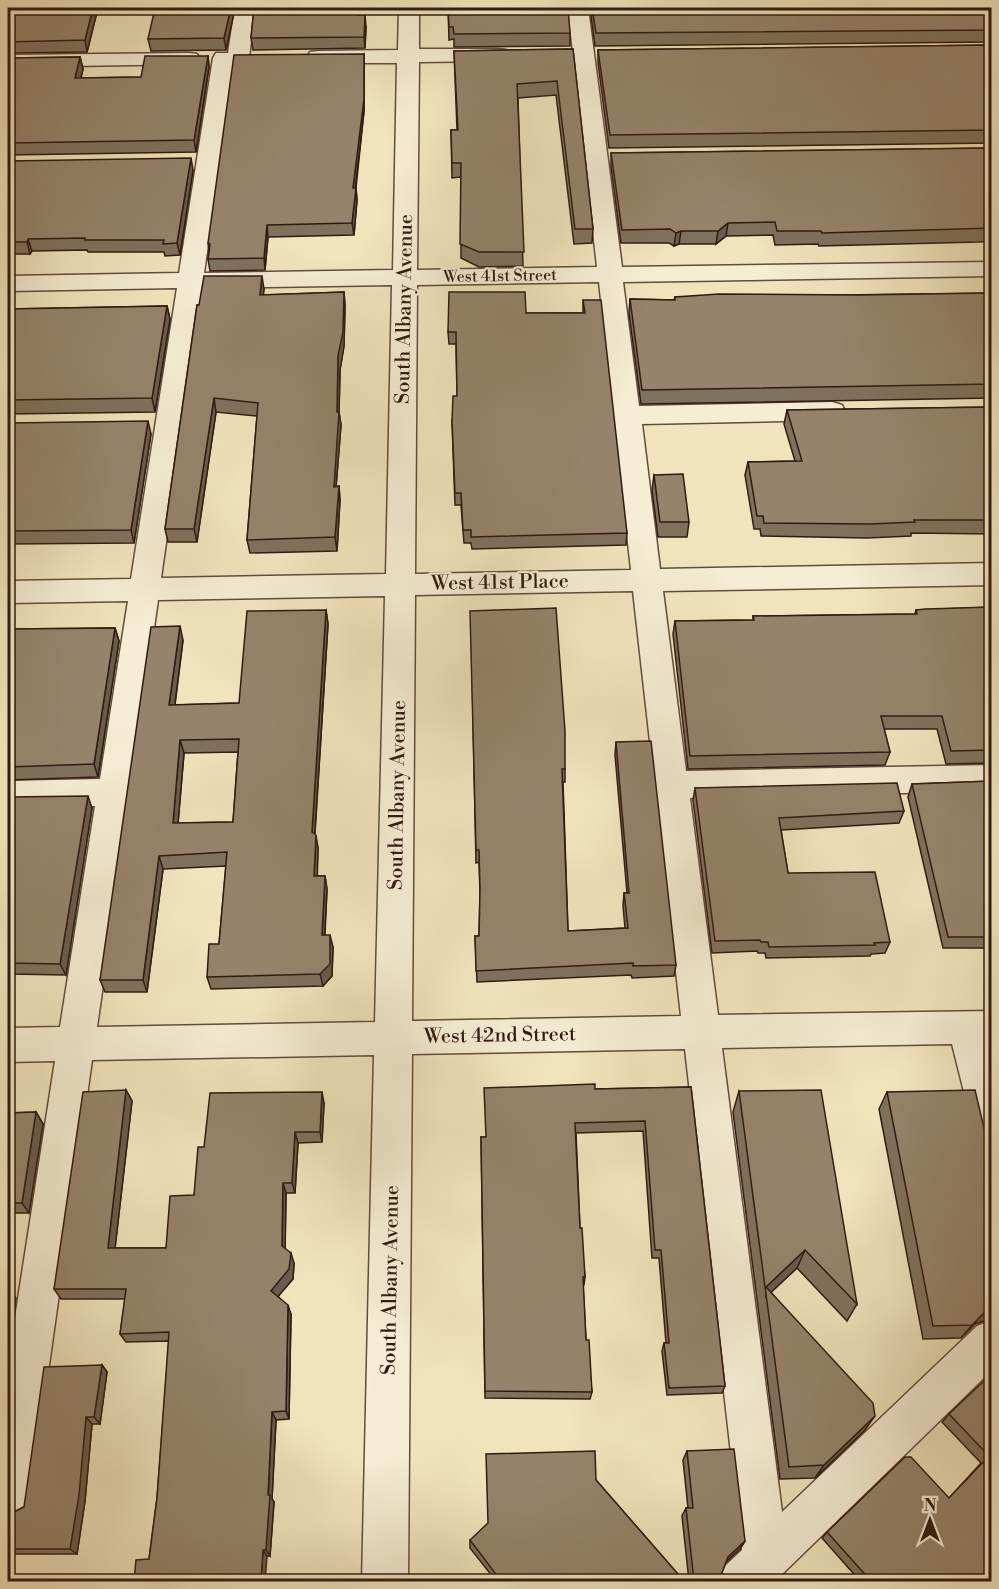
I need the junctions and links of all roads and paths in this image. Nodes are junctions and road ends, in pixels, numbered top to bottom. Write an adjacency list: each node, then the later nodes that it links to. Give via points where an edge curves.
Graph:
1 (245, 8): 6 (street)
2 (409, 8): 5 (street, South Albany Avenue)
3 (578, 8): 11 (street, via 583,54 608,157)
4 (516, 55): 5 (street)
5 (408, 56): 8 (street); 12 (street, South Albany Avenue)
6 (231, 58): 7 (street); 9 (street); 13 (street, via 197,161)
7 (261, 58)
8 (295, 58)
9 (8, 61)
10 (992, 269): 11 (street, West 41st Street)
11 (610, 274): 12 (street, West 41st Street); 16 (street)
12 (405, 278): 13 (street, West 41st Street); 19 (street, South Albany Avenue)
13 (191, 281): 14 (street, West 41st Street); 20 (street, via 158,423)
14 (8, 283)
15 (862, 411): 16 (street)
16 (627, 415): 18 (street)
17 (992, 574): 18 (street, West 41st Place)
18 (646, 580): 19 (street, West 41st Place); 23 (street)
19 (401, 585): 20 (street, West 41st Place); 28 (street, South Albany Avenue)
20 (144, 590): 21 (street, West 41st Place); 24 (street)
21 (8, 592)
22 (992, 778): 23 (street)
23 (671, 785): 27 (street)
24 (114, 792): 25 (street); 29 (street)
25 (8, 794)
26 (979, 1027): 27 (street, West 42nd Street); 31 (street)
27 (701, 1032): 28 (street, West 42nd Street); 35 (street)
28 (395, 1038): 29 (street, West 42nd Street); 36 (street, South Albany Avenue)
29 (76, 1043): 30 (street, West 42nd Street); 33 (street)
30 (8, 1045)
31 (992, 1128)
32 (992, 1341): 35 (street)
33 (17, 1369): 34 (street)
34 (8, 1500)
35 (753, 1570)
36 (385, 1581)

